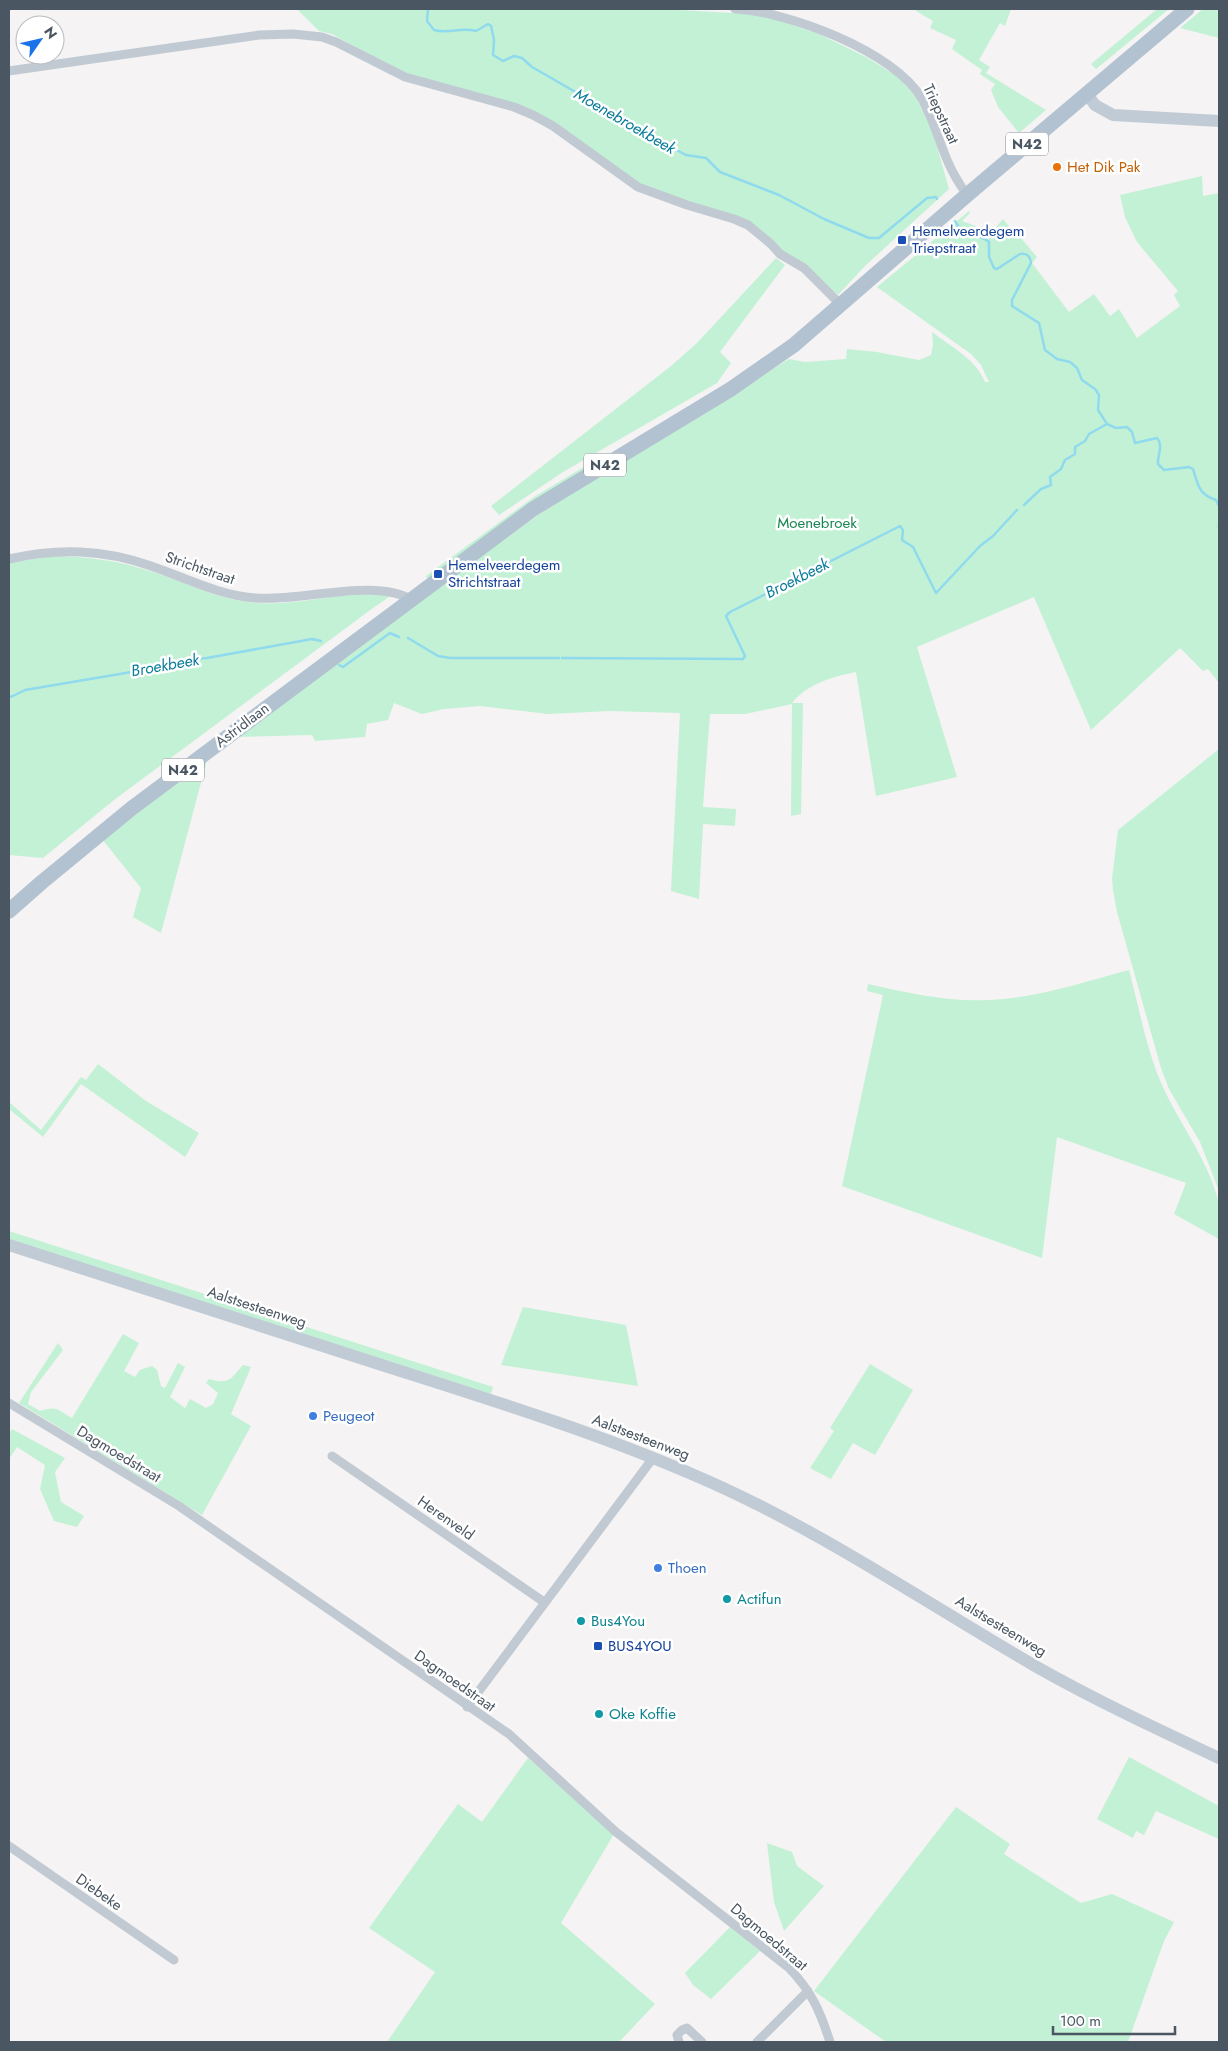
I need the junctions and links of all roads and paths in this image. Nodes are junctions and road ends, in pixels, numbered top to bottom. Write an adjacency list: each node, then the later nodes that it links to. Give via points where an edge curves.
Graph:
1 (735, 9): 6 (street, Triepstraat, via 762,12 803,24 879,57 892,66 922,98 948,163)
2 (1188, 9): 4 (main road, N42)
3 (9, 71): 7 (street, via 259,35 322,37 405,78 533,114 638,187 748,226 780,254 804,268)
4 (1087, 94): 5 (main road, via 1095,104 1113,115); 6 (main road, N42)
5 (1219, 120)
6 (967, 195): 7 (main road, N42)
7 (845, 301): 9 (main road, N42, via 770,363 533,510)
8 (9, 558): 9 (street, Strichtstraat, via 64,551 113,556 151,566 212,589 254,598 290,598 365,590 398,593)
9 (412, 600): 10 (main road, Astridlaan / N42, via 132,808)
10 (9, 911)
11 (9, 1245): 14 (main road, Aalstsesteenweg, via 512,1407)
12 (9, 1403): 16 (street, Dagmoedstraat, via 179,1506)
13 (332, 1456): 15 (street, Herenveld)
14 (653, 1458): 15 (street); 17 (main road, Aalstsesteenweg, via 783,1518 1038,1667)
15 (544, 1602): 16 (street)
16 (467, 1707): 20 (street, Dagmoedstraat, via 509,1734 616,1832 788,1968)
17 (1219, 1758)
18 (9, 1846): 19 (street, Diebeke)
19 (174, 1960)
20 (808, 1991): 23 (street); 24 (street, Dagmoedstraat, via 822,2016)
21 (679, 2042): 22 (street, via 677,2035 687,2028)
22 (702, 2042)
23 (757, 2042)
24 (830, 2042)

